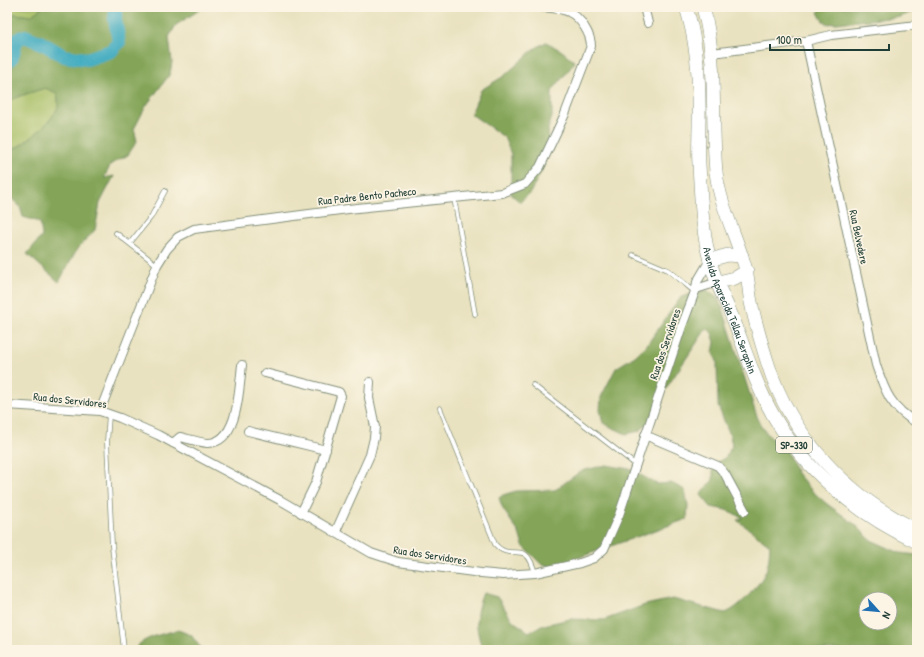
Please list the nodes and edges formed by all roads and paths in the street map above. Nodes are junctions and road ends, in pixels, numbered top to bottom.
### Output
1 (540, 7) edge
2 (644, 7) edge
3 (686, 7) edge
4 (703, 7) edge
5 (648, 23) dead end
6 (917, 26) edge
7 (806, 41) junction
8 (712, 53) junction
9 (165, 191) dead end
10 (7, 197) edge
11 (454, 198) junction
12 (7, 201) edge
13 (116, 233) dead end
14 (130, 243) junction
15 (633, 255) dead end
16 (742, 256) junction
17 (710, 260) junction
18 (157, 265) junction
19 (746, 271) junction
20 (718, 282) junction
21 (696, 290) junction
22 (475, 314) dead end
23 (242, 366) dead end
24 (265, 373) dead end
25 (370, 382) dead end
26 (533, 385) dead end
27 (7, 405) edge
28 (440, 408) dead end
29 (100, 411) junction
30 (109, 414) junction
31 (917, 423) edge
32 (248, 431) dead end
33 (645, 436) junction
34 (173, 443) junction
35 (326, 450) junction
36 (636, 465) junction
37 (744, 511) dead end
38 (301, 513) junction
39 (917, 530) edge
40 (335, 534) junction
41 (917, 542) edge
42 (535, 573) junction
43 (124, 650) edge

1 - 11 street, Rua Padre Bento Pacheco
2 - 5 street
3 - 17 main road, Avenida Aparecida Tellau Seraphin / SP-330
4 - 8 main road, Avenida Aparecida Tellau Seraphin / SP-330
6 - 7 street
7 - 8 street
7 - 31 street, Rua Belvedere
8 - 16 main road, Avenida Aparecida Tellau Seraphin / SP-330
9 - 14 lane
10 - 12 street
11 - 18 street, Rua Padre Bento Pacheco
11 - 22 lane
13 - 14 lane
14 - 18 lane
15 - 21 lane
16 - 17 main road
16 - 19 main road, Avenida Aparecida Tellau Seraphin / SP-330
17 - 20 main road, Avenida Aparecida Tellau Seraphin / SP-330
17 - 21 street, Rua dos Servidores
18 - 29 street, Rua Padre Bento Pacheco
19 - 20 main road
19 - 39 main road, Avenida Aparecida Tellau Seraphin / SP-330
20 - 21 street
20 - 41 main road, Avenida Aparecida Tellau Seraphin / SP-330
21 - 33 street, Rua dos Servidores
23 - 34 street
24 - 35 street
25 - 40 street
26 - 36 lane
27 - 29 street, Rua dos Servidores
28 - 42 lane
29 - 30 street, Rua dos Servidores
30 - 34 street, Rua dos Servidores
30 - 43 lane
32 - 35 street
33 - 36 street, Rua dos Servidores
33 - 37 street
34 - 38 street, Rua dos Servidores
35 - 38 street
36 - 42 street, Rua dos Servidores
38 - 40 street, Rua dos Servidores
40 - 42 street, Rua dos Servidores

